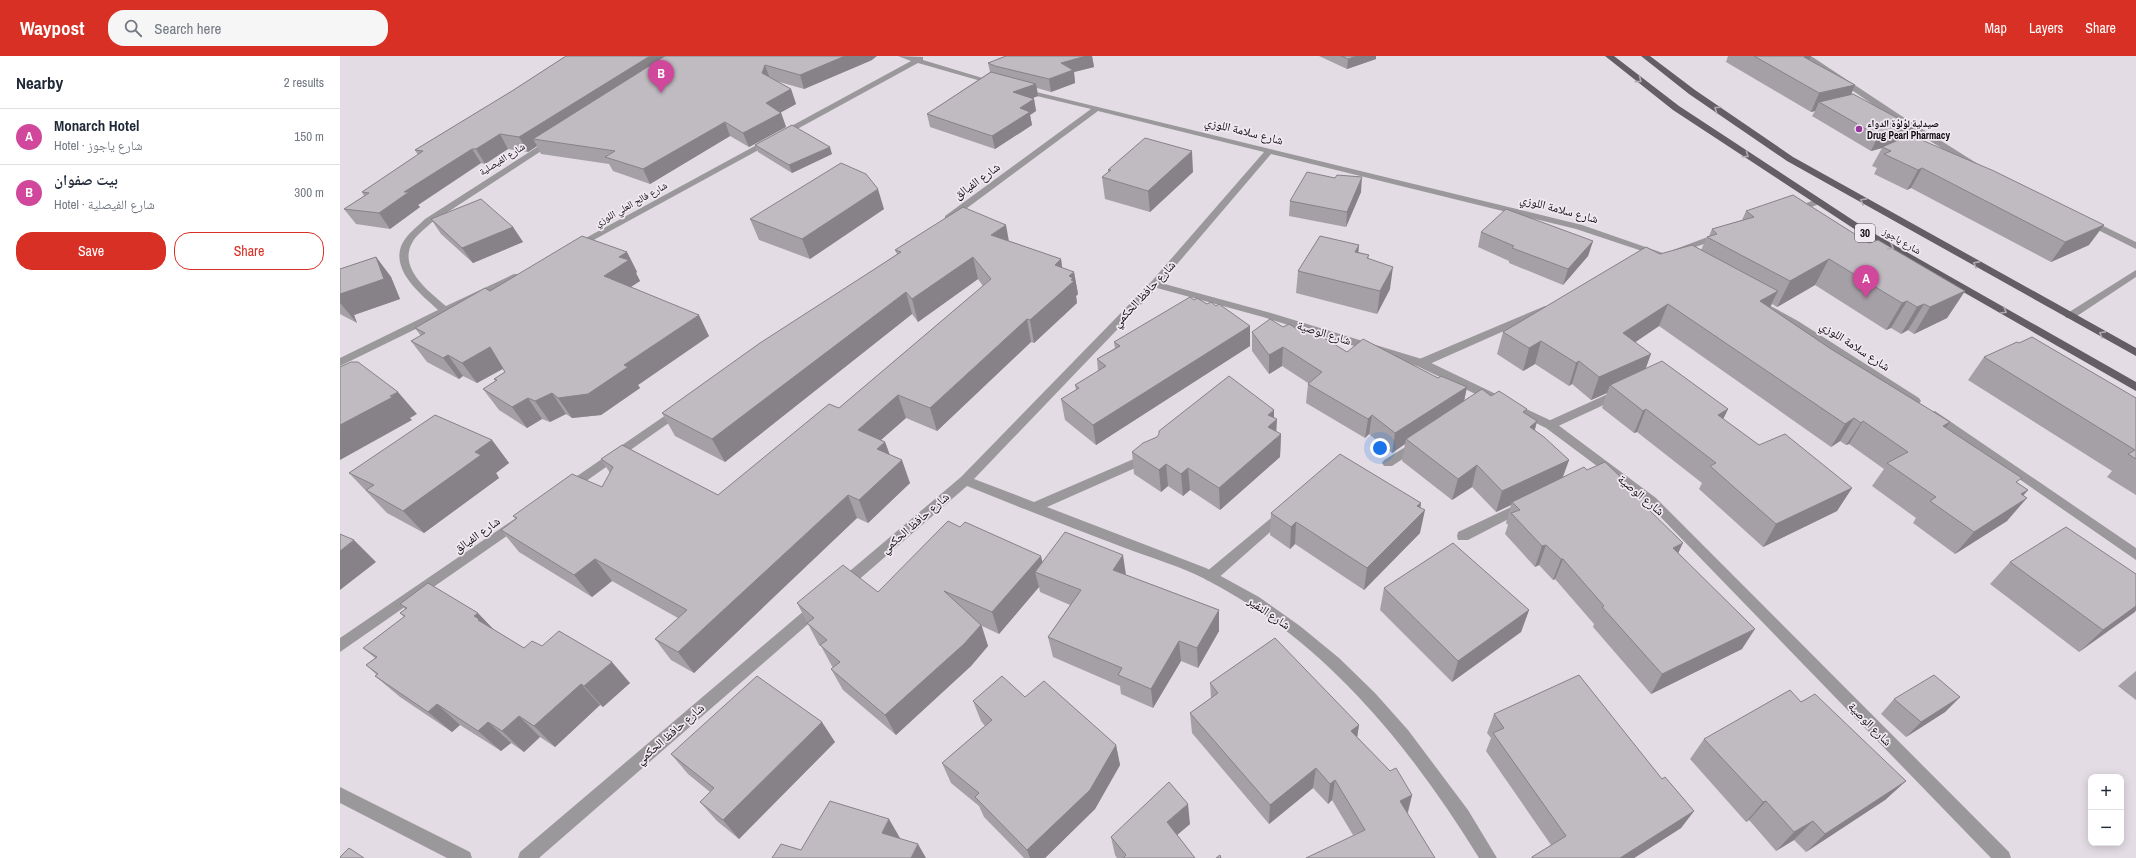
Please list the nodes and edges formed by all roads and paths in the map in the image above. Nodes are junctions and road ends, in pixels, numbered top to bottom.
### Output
1 (902, 56) edge
2 (927, 56) edge
3 (1609, 56) edge
4 (1645, 56) edge
5 (1806, 56) edge
6 (916, 61) junction
7 (1097, 108) junction
8 (558, 137) edge
9 (1269, 151) junction
10 (1984, 170) edge
11 (1816, 202) junction
12 (1786, 212) edge
13 (2080, 218) edge
14 (939, 224) edge
15 (1734, 231) edge
16 (2136, 246) edge
17 (568, 250) edge
18 (1666, 254) junction
19 (1685, 263) edge
20 (527, 271) edge
21 (2136, 273) edge
22 (1155, 284) junction
23 (1760, 303) edge
24 (1544, 309) edge
25 (445, 311) junction
26 (2070, 316) junction
27 (2136, 353) edge
28 (340, 362) edge
29 (1421, 363) junction
30 (1633, 387) edge
31 (2136, 388) edge
32 (1489, 395) junction
33 (1476, 404) edge
34 (686, 405) edge
35 (1550, 425) junction
36 (1426, 438) edge
37 (1154, 456) edge
38 (1388, 463) dead end
39 (1606, 466) junction
40 (1592, 473) edge
41 (966, 480) junction
42 (556, 496) edge
43 (1537, 499) edge
44 (1293, 506) edge
45 (1035, 507) junction
46 (523, 519) edge
47 (1462, 536) dead end
48 (2136, 555) edge
49 (1210, 576) junction
50 (340, 646) edge
51 (340, 795) edge
52 (464, 858) edge
53 (526, 858) edge
54 (1489, 858) edge
55 (2003, 858) edge

1 - 6 street, شارع سلامة اللوزي
2 - 6 street, شارع فالح العلي اللوزي
3 -> 11 main road, شارع ياجوز / 30
26 -> 4 main road, شارع ياجوز / 30
5 - 10 street
6 - 7 street, شارع سلامة اللوزي
6 - 17 street, شارع فالح العلي اللوزي
7 - 9 street, شارع سلامة اللوزي
7 - 14 street, شارع الفيالق
8 - 25 street, شارع الفيصلية
9 - 18 street, شارع سلامة اللوزي
9 - 22 street, شارع حافظ الحكمي
11 - 12 street
11 -> 31 main road, شارع ياجوز / 30
13 - 16 street
15 - 18 street
18 - 19 street, شارع سلامة اللوزي
20 - 25 street
21 - 26 street
22 - 29 street, شارع الوصية
22 - 41 street, شارع حافظ الحكمي
23 - 48 street, شارع سلامة اللوزي
24 - 29 street
25 - 28 street
27 -> 26 main road, شارع ياجوز / 30
29 - 32 street, شارع الوصية
30 - 35 street
32 - 33 street
32 - 35 street, شارع الوصية
34 - 42 street
35 - 39 street, شارع الوصية
36 - 38 street
37 - 45 street
39 - 40 street
39 - 55 street, شارع الوصية
41 - 45 street, شارع النفير
41 - 53 street, شارع حافظ الحكمي
43 - 47 street
44 - 49 street
45 - 49 street, شارع النفير
46 - 50 street, شارع الفيالق
49 - 54 street, شارع النفير
51 - 52 street

